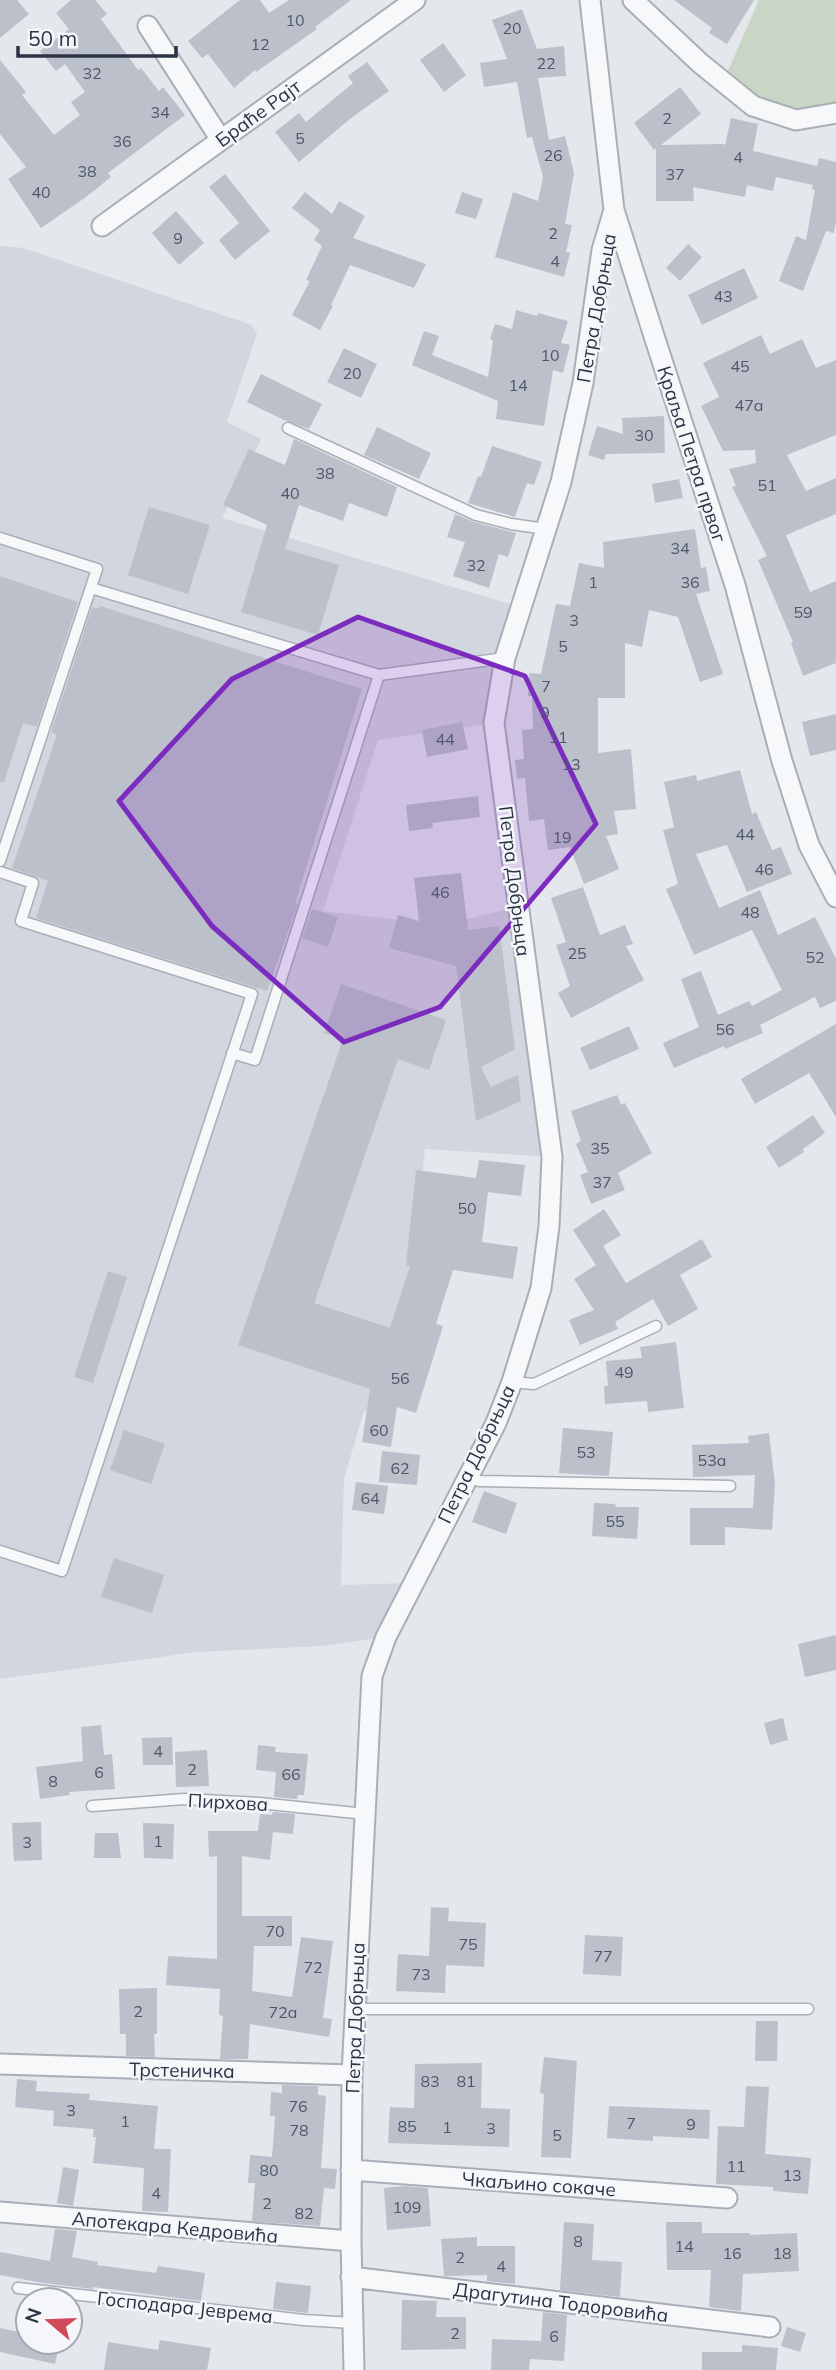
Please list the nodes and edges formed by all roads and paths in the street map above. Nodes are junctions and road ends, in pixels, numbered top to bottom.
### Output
1 (415, 0) edge
2 (590, 0) edge
3 (633, 0) edge
4 (148, 26) dead end
5 (836, 113) edge
6 (221, 139) junction
7 (614, 209) junction
8 (102, 226) dead end
9 (288, 428) dead end
10 (546, 529) junction
11 (0, 537) edge
12 (91, 588) junction
13 (505, 658) junction
14 (379, 676) junction
15 (0, 861) edge
16 (0, 872) edge
17 (836, 897) edge
18 (232, 1053) junction
19 (656, 1326) dead end
20 (512, 1381) junction
21 (467, 1477) junction
22 (730, 1486) dead end
23 (0, 1551) edge
24 (92, 1806) dead end
25 (365, 1814) junction
26 (355, 2009) junction
27 (808, 2009) dead end
28 (6, 2065) edge
29 (352, 2075) junction
30 (351, 2169) junction
31 (727, 2198) dead end
32 (0, 2212) edge
33 (351, 2241) junction
34 (351, 2277) junction
35 (84, 2295) edge
36 (353, 2323) junction
37 (770, 2327) dead end
38 (354, 2370) edge

1 - 6 street, Браће Рајт
2 - 7 street, Краља Петра првог
3 - 5 street
4 - 6 street
6 - 8 street, Браће Рајт
7 - 10 street, Петра Добрњца
7 - 17 street, Краља Петра првог
9 - 10 lane
10 - 13 street, Петра Добрњца
11 - 12 lane
12 - 14 lane
12 - 15 lane
13 - 14 lane
13 - 20 street, Петра Добрњца
14 - 18 lane
16 - 18 lane
18 - 23 lane
19 - 20 lane
20 - 21 street, Петра Добрњца
21 - 22 lane
21 - 25 street, Петра Добрњца
24 - 25 lane, Пирхова
25 - 26 street, Петра Добрњца
26 - 27 lane
26 - 29 street, Петра Добрњца
28 - 29 street, Трстеничка
29 - 30 street, Петра Добрњца
30 - 31 street, Чкаљино сокаче
30 - 33 street, Петра Добрњца
32 - 33 street, Апотекара Кедровића
33 - 34 street, Петра Добрњца
34 - 36 street, Петра Добрњца
34 - 37 street, Драгутина Тодоровића
35 - 36 lane, Господара Јеврема
36 - 38 street, Петра Добрњца

